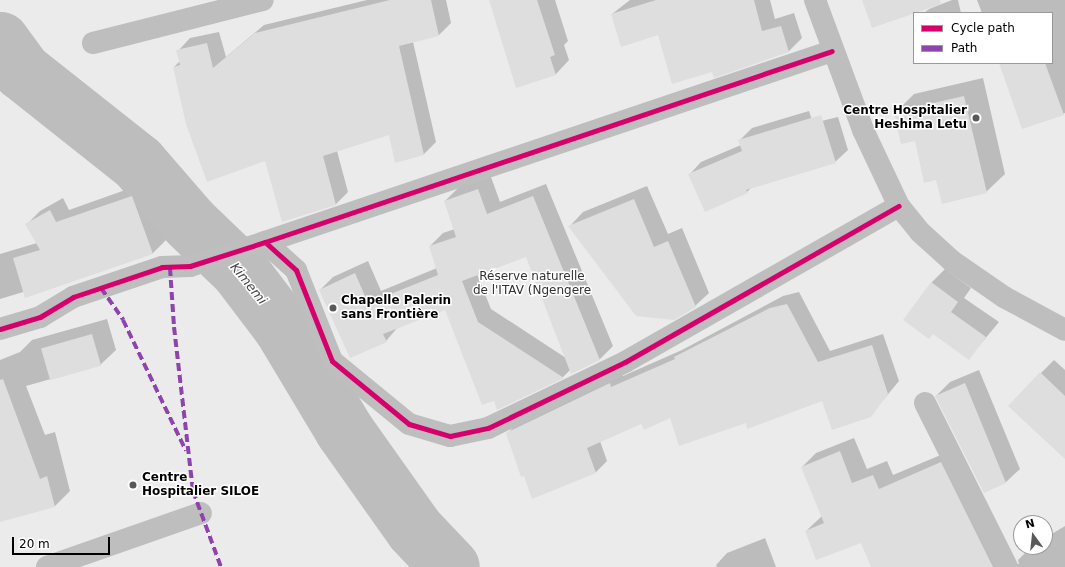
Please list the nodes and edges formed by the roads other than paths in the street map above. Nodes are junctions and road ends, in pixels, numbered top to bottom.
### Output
1 (263, 0) edge
2 (815, 0) edge
3 (93, 43) dead end
4 (832, 51) junction
5 (899, 206) junction
6 (265, 242) junction
7 (1060, 327) edge
8 (0, 329) edge
9 (925, 403) dead end
10 (201, 513) dead end
11 (47, 567) edge
12 (1007, 567) edge

1 - 3 street
2 - 4 street
4 - 5 street
4 - 6 street
5 - 6 street
5 - 7 street
6 - 8 street
9 - 12 street
10 - 11 street

